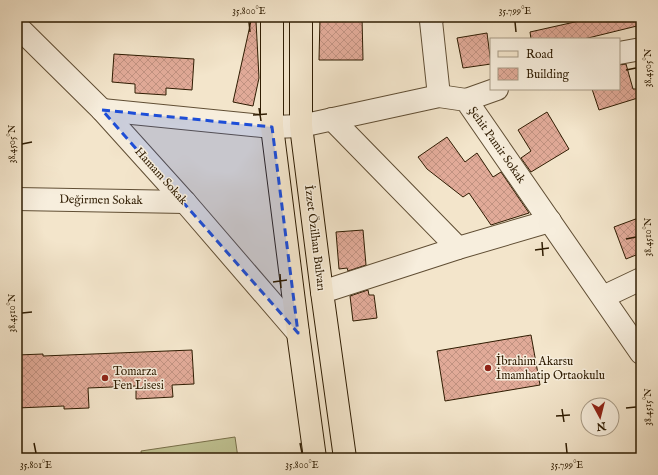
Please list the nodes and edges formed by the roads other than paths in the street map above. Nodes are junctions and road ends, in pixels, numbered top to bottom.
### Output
1 (272, 17) edge
2 (301, 17) edge
3 (433, 17) edge
4 (17, 26) edge
5 (641, 49) edge
6 (620, 53) edge
7 (494, 90) edge
8 (439, 96) junction
9 (466, 100) junction
10 (102, 110) junction
11 (332, 119) junction
12 (301, 126) junction
13 (272, 128) junction
14 (17, 199) edge
15 (185, 202) junction
16 (550, 221) junction
17 (458, 248) junction
18 (641, 280) edge
19 (322, 292) junction
20 (603, 297) junction
21 (298, 333) junction
22 (641, 352) edge
23 (315, 458) edge
24 (345, 458) edge

1 - 13 main road
2 - 12 main road, İzzet Özilhan Bulvarı
3 - 8 street
4 - 10 street, Hamam Sokak
5 - 6 street
7 - 9 street
8 - 9 street, Şehit Pamir Sokak
8 - 11 street, Şehit Pamir Sokak
9 - 16 street, Şehit Pamir Sokak
10 - 13 street, Şehit Pamir Sokak
10 - 15 street, Hamam Sokak
11 - 12 street, Şehit Pamir Sokak
11 - 17 street
12 - 13 street, Şehit Pamir Sokak
12 - 19 main road, İzzet Özilhan Bulvarı
13 - 21 main road
14 - 15 street, Değirmen Sokak
15 - 21 street, Hamam Sokak
16 - 17 street
16 - 20 street, Şehit Pamir Sokak
17 - 19 street
18 - 20 street
19 - 24 main road, İzzet Özilhan Bulvarı
20 - 22 street, Şehit Pamir Sokak
21 - 23 main road

